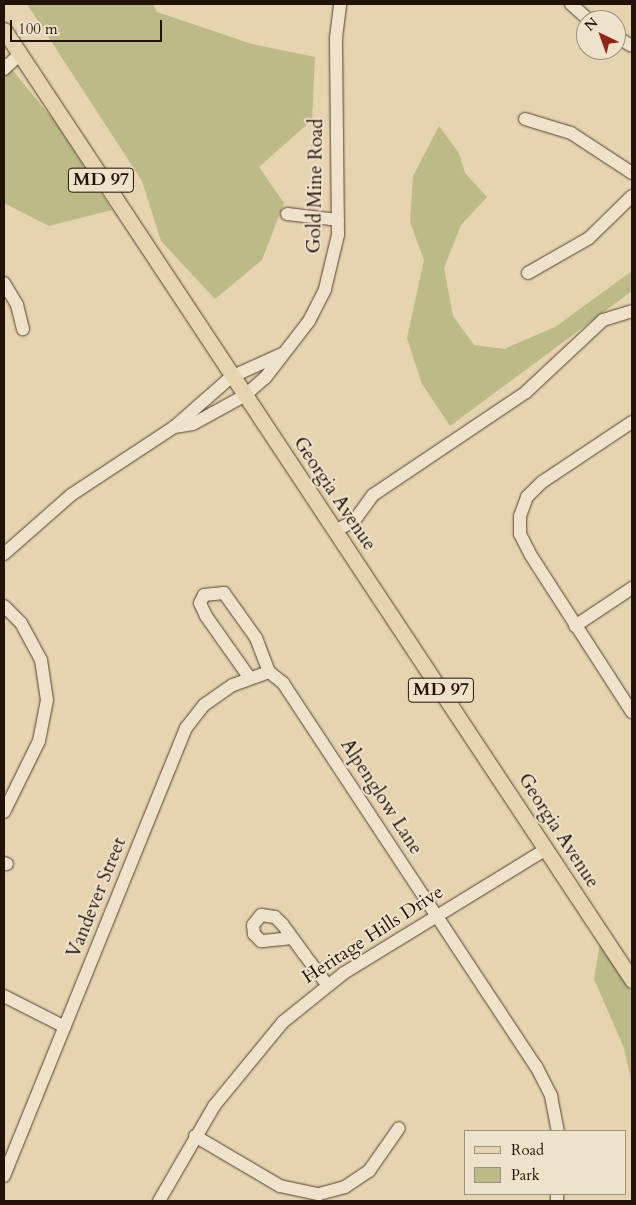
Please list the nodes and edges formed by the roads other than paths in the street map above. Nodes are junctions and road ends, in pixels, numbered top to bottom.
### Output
1 (340, 4) edge
2 (4, 30) edge
3 (20, 54) junction
4 (4, 69) edge
5 (525, 119) dead end
6 (632, 173) edge
7 (632, 196) edge
8 (286, 214) dead end
9 (338, 220) junction
10 (528, 273) dead end
11 (4, 283) edge
12 (632, 311) edge
13 (23, 328) dead end
14 (282, 354) junction
15 (231, 377) junction
16 (244, 396) junction
17 (632, 422) edge
18 (174, 428) junction
19 (335, 531) junction
20 (4, 554) edge
21 (632, 588) edge
22 (4, 606) edge
23 (576, 626) junction
24 (268, 672) junction
25 (249, 677) junction
26 (632, 712) edge
27 (4, 812) edge
28 (546, 849) junction
29 (437, 916) junction
30 (292, 938) dead end
31 (632, 980) edge
32 (327, 985) junction
33 (4, 996) edge
34 (65, 1027) junction
35 (399, 1128) dead end
36 (558, 1130) edge
37 (196, 1136) junction
38 (4, 1176) edge
39 (159, 1201) edge

1 - 9 street, Gold Mine Road
2 - 3 main road, Georgia Avenue / MD 97
3 - 4 street
3 - 15 main road, Georgia Avenue / MD 97
5 - 6 street
7 - 10 street
8 - 9 street
9 - 14 street, Gold Mine Road
11 - 13 street
12 - 19 street
14 - 15 street, Gold Mine Road
14 - 16 street, Gold Mine Road
15 - 16 main road, Georgia Avenue / MD 97
15 - 18 street, Gold Mine Road
16 - 18 street, Gold Mine Road
16 - 19 main road, Georgia Avenue / MD 97
17 - 23 street
18 - 20 street, Gold Mine Road
19 - 28 main road, Georgia Avenue / MD 97
21 - 23 street
22 - 27 street
23 - 26 street
24 - 25 street, Vandever Street
24 - 25 street, Alpenglow Lane
24 - 29 street, Alpenglow Lane
25 - 34 street, Vandever Street
28 - 29 street, Heritage Hills Drive
28 - 31 main road, Georgia Avenue / MD 97
29 - 32 street, Heritage Hills Drive
29 - 36 street, Alpenglow Lane
30 - 32 street
32 - 37 street, Heritage Hills Drive
33 - 34 street
34 - 38 street, Vandever Street
35 - 37 street
37 - 39 street, Heritage Hills Drive

